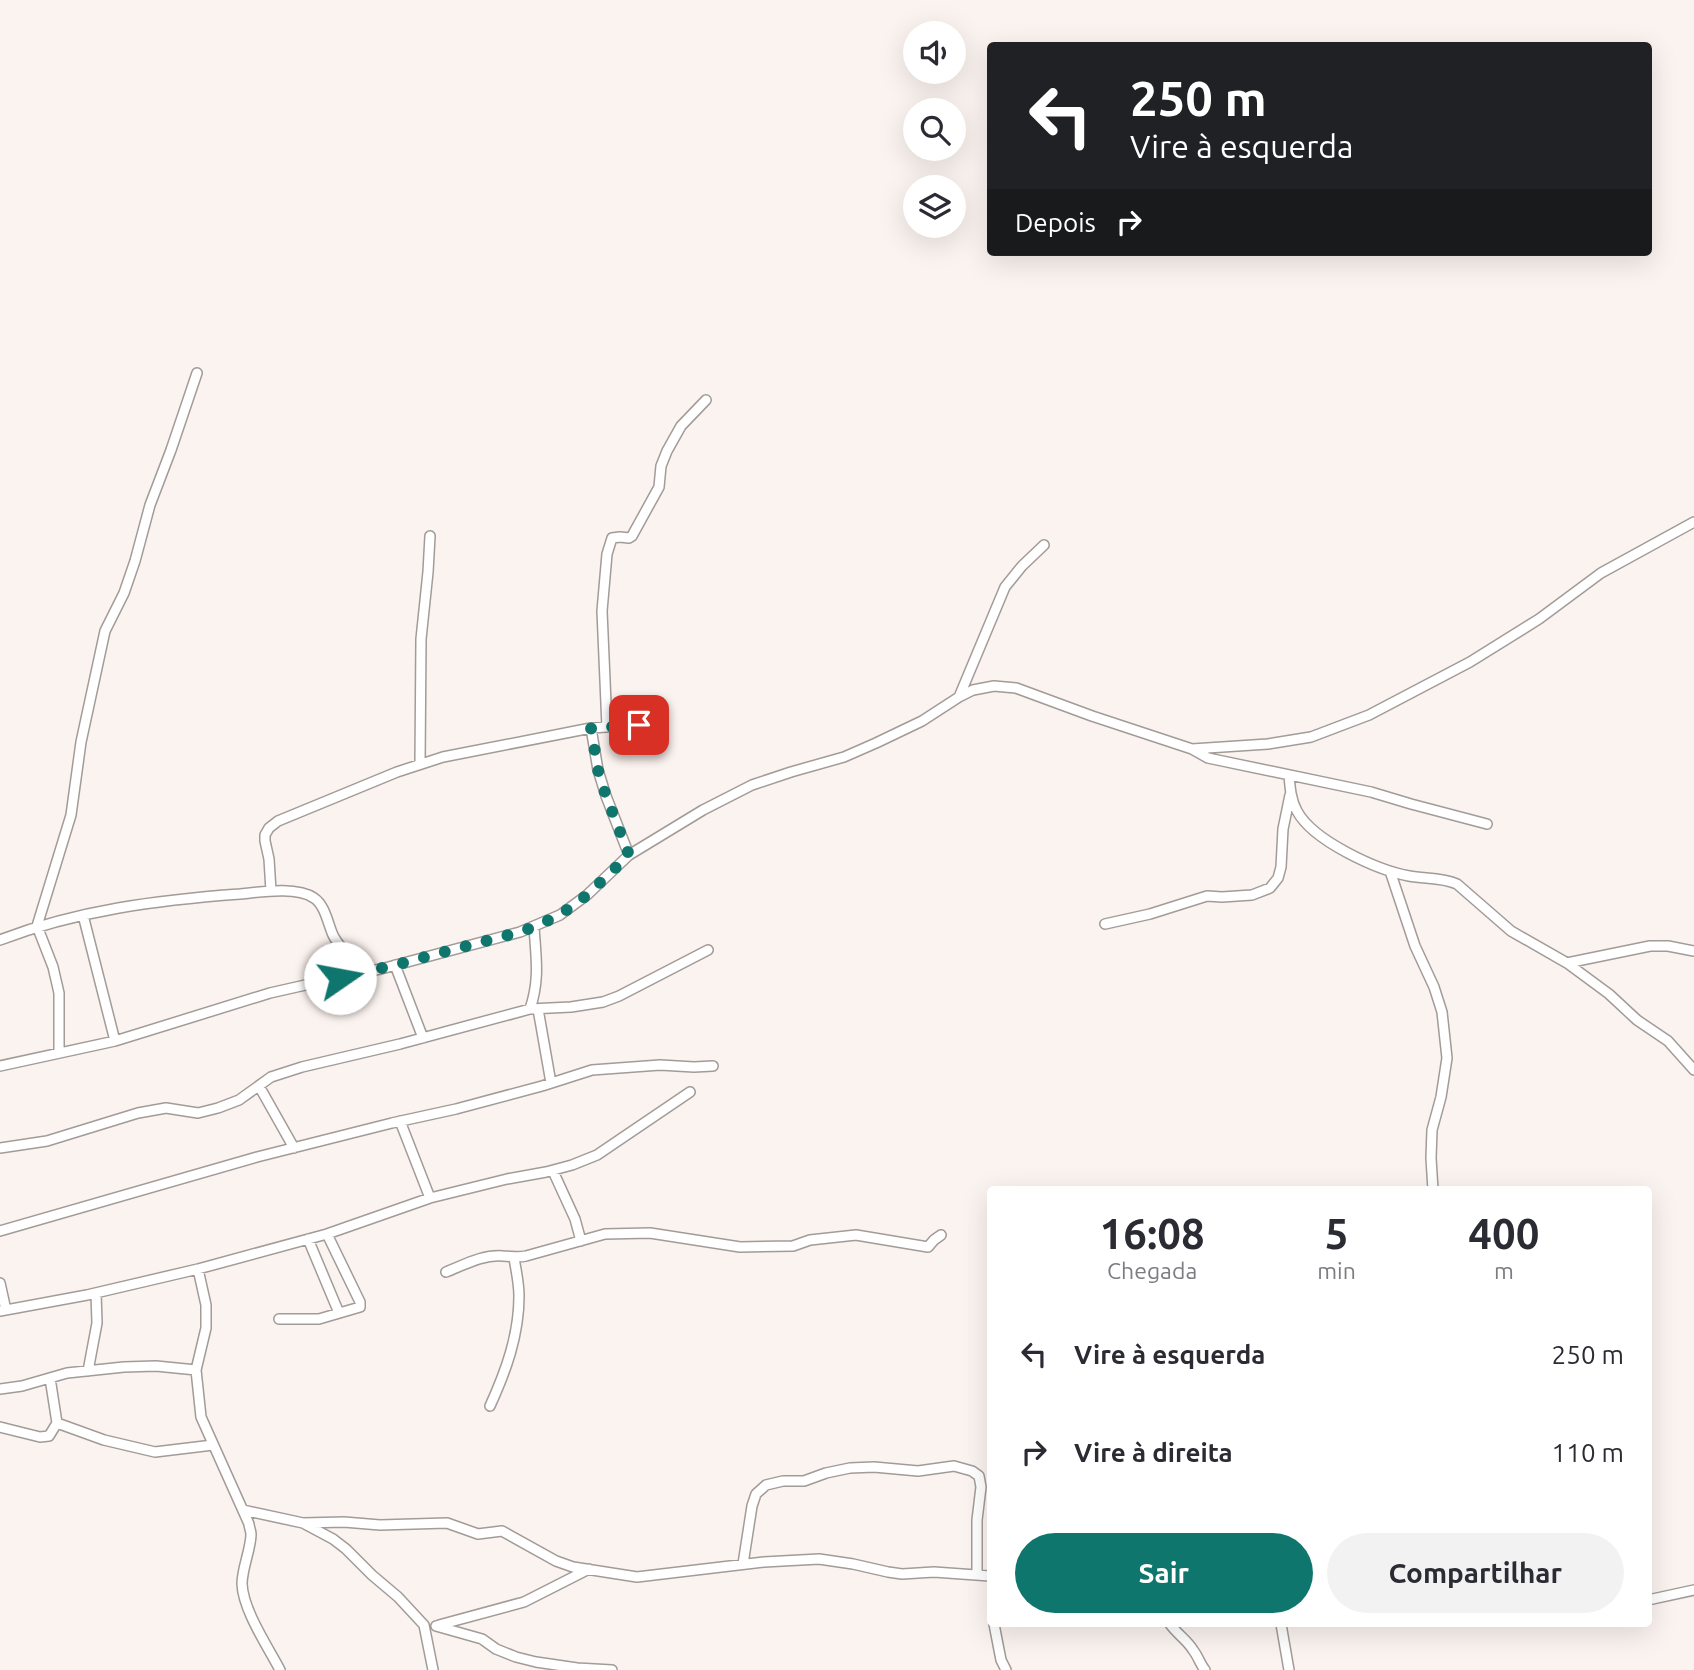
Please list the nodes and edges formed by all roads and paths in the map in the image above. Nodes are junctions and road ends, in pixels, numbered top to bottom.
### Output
1 (197, 373) dead end
2 (706, 400) dead end
3 (1694, 522) edge
4 (430, 536) dead end
5 (1044, 545) dead end
6 (959, 697) junction
7 (639, 725) dead end
8 (607, 727) junction
9 (591, 728) junction
10 (1192, 749) junction
11 (420, 764) junction
12 (1289, 775) junction
13 (1290, 793) junction
14 (1487, 824) dead end
15 (629, 855) junction
16 (1390, 871) junction
17 (271, 891) junction
18 (83, 915) junction
19 (1105, 924) dead end
20 (37, 926) junction
21 (534, 927) junction
22 (0, 940) edge
23 (708, 950) dead end
24 (1694, 951) edge
25 (1567, 963) junction
26 (395, 965) junction
27 (363, 972) junction
28 (534, 1009) junction
29 (423, 1038) junction
30 (115, 1041) junction
31 (59, 1053) junction
32 (0, 1066) edge
33 (713, 1066) dead end
34 (1694, 1069) edge
35 (551, 1083) junction
36 (259, 1086) junction
37 (690, 1092) dead end
38 (400, 1121) junction
39 (0, 1148) edge
40 (294, 1148) junction
41 (554, 1171) junction
42 (1433, 1186) edge
43 (430, 1198) junction
44 (0, 1231) edge
45 (327, 1234) junction
46 (941, 1235) dead end
47 (308, 1239) junction
48 (581, 1241) junction
49 (514, 1258) junction
50 (198, 1269) junction
51 (446, 1272) dead end
52 (0, 1283) edge
53 (96, 1293) junction
54 (3, 1310) edge
55 (339, 1313) junction
56 (279, 1319) dead end
57 (196, 1370) junction
58 (88, 1371) junction
59 (50, 1378) junction
60 (0, 1389) edge
61 (489, 1406) dead end
62 (57, 1423) junction
63 (0, 1427) edge
64 (213, 1445) junction
65 (243, 1510) junction
66 (303, 1523) junction
67 (743, 1564) junction
68 (590, 1569) junction
69 (977, 1574) junction
70 (987, 1576) edge
71 (1694, 1590) edge
72 (1652, 1599) edge
73 (424, 1625) junction
74 (436, 1626) junction
75 (994, 1627) edge
76 (1172, 1627) edge
77 (1282, 1627) edge
78 (280, 1670) edge
79 (433, 1670) edge
80 (612, 1670) edge
81 (1006, 1670) edge
82 (1205, 1670) edge
83 (1289, 1670) edge

1 - 20 street
2 - 8 street
3 - 10 street
4 - 11 street
5 - 6 street
6 - 10 street
6 - 15 street
7 - 8 street
8 - 9 street
9 - 11 street
9 - 15 street
10 - 12 street
11 - 17 street
12 - 13 street
12 - 14 street
13 - 16 street
13 - 19 street
15 - 21 street
16 - 25 street
16 - 42 street
17 - 18 street
17 - 27 street
18 - 20 street
18 - 30 street
20 - 22 street
20 - 31 street
21 - 26 street
21 - 28 street
23 - 28 street
24 - 25 street
25 - 34 street
26 - 27 street
26 - 29 street
27 - 30 street
28 - 29 street
28 - 35 street
29 - 36 street
30 - 31 street
31 - 32 street
33 - 35 street
35 - 38 street
36 - 39 street
36 - 40 street
37 - 41 street
38 - 40 street
38 - 43 street
40 - 44 street
41 - 43 street
41 - 48 street
43 - 45 street
45 - 47 street
45 - 55 street
46 - 48 street
47 - 50 street
47 - 55 street
48 - 49 street
49 - 51 street
49 - 61 street
50 - 53 street
50 - 57 street
52 - 54 street
53 - 54 street
53 - 58 street
55 - 56 street
57 - 58 street
57 - 64 street
58 - 59 street
59 - 60 street
59 - 62 street
62 - 63 street
62 - 64 street
64 - 65 street
65 - 66 street
65 - 78 street
66 - 68 street
66 - 73 street
67 - 68 street
67 - 69 street
67 - 69 street
68 - 74 street
69 - 70 street
71 - 72 street
73 - 74 street
73 - 79 street
74 - 80 street
75 - 81 street
76 - 82 street
77 - 83 street

